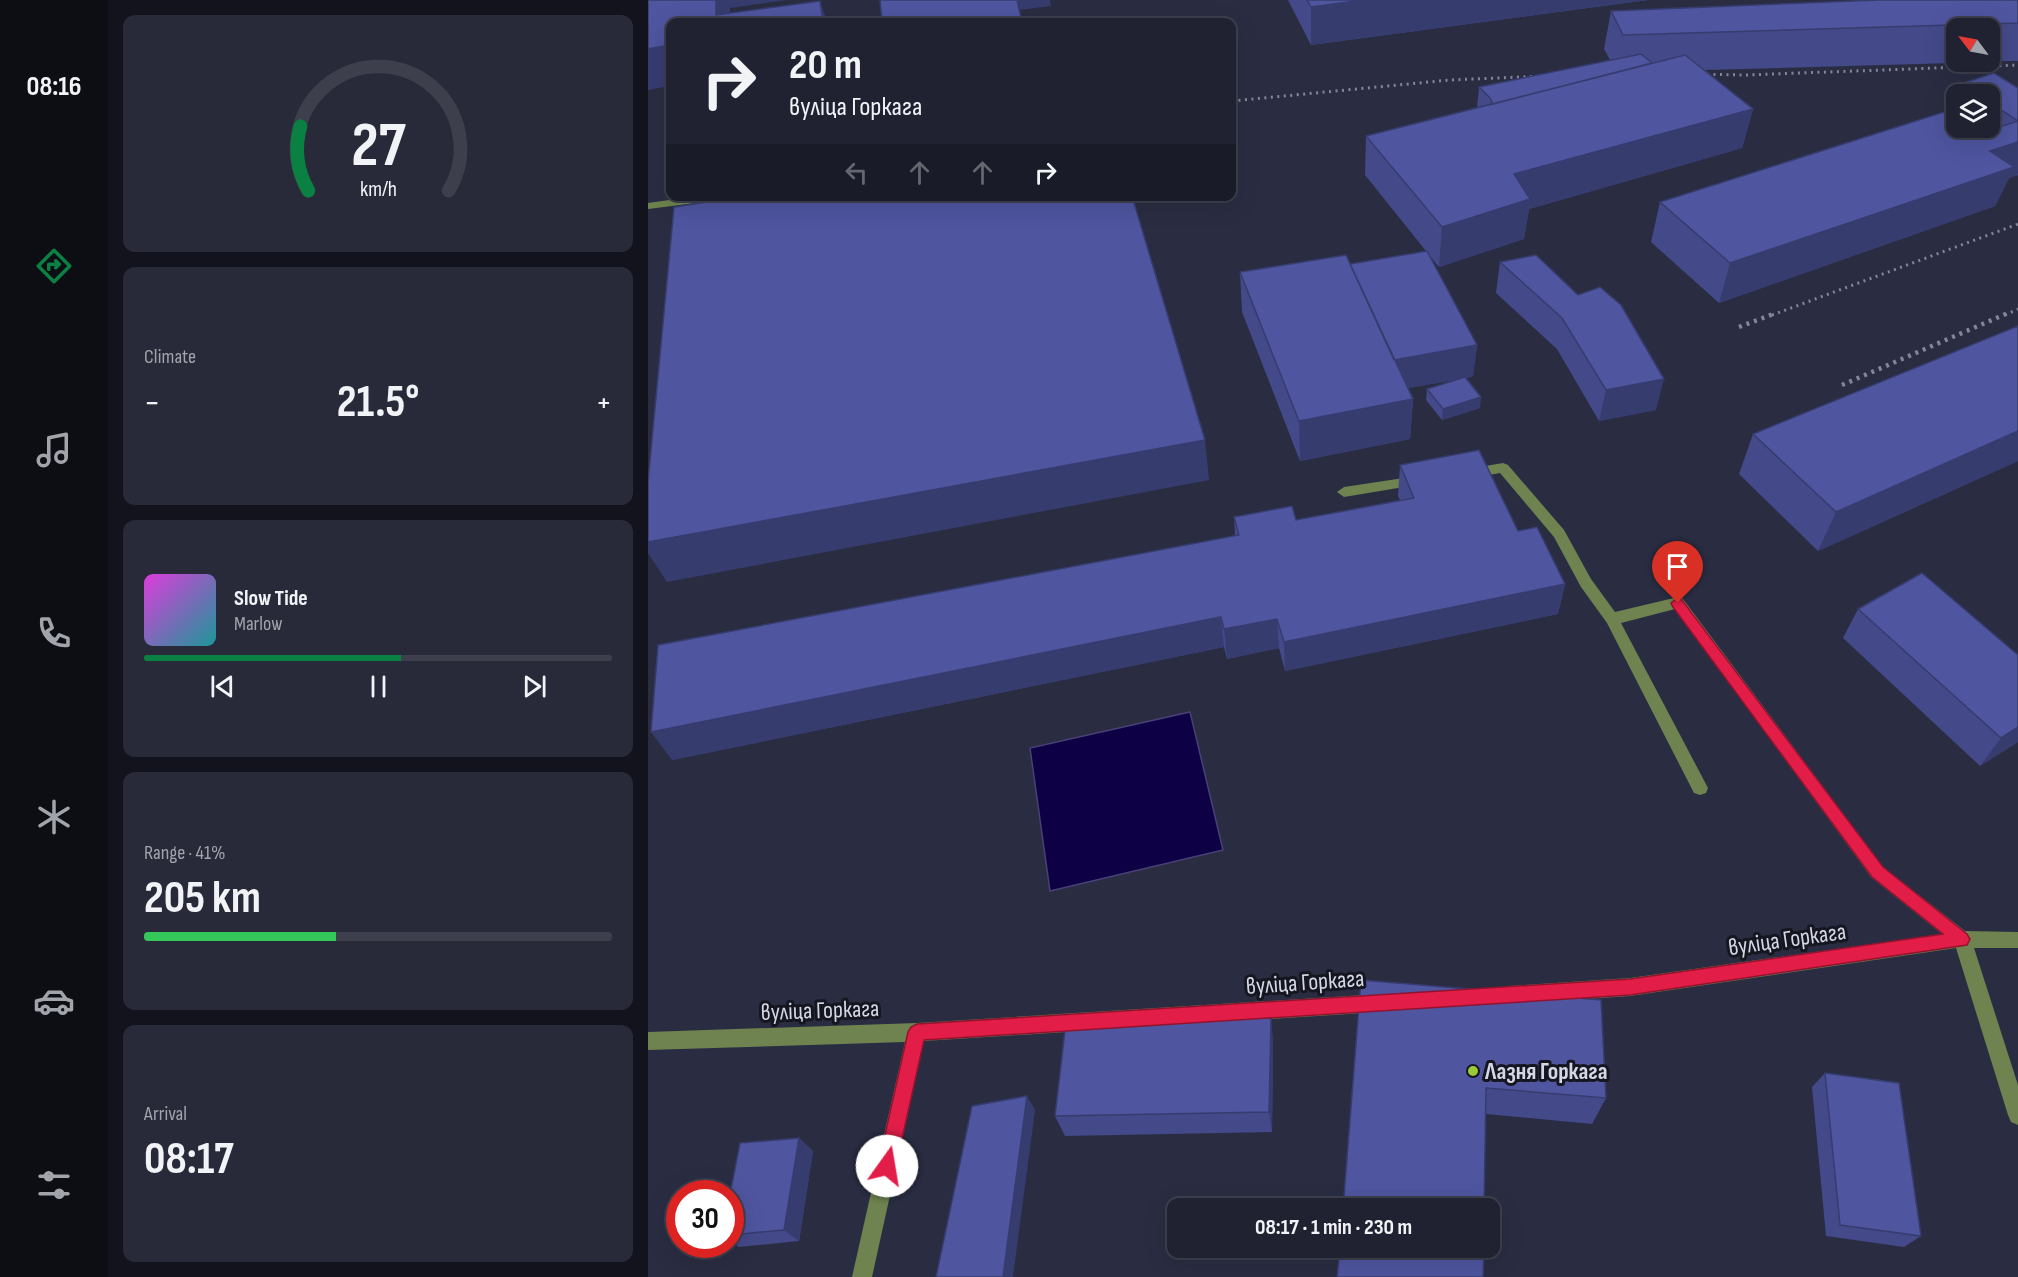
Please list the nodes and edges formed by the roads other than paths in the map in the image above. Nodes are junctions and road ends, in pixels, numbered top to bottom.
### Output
1 (688, 201) edge
2 (648, 206) edge
3 (1457, 475) edge
4 (1435, 479) edge
5 (1344, 492) dead end
6 (1612, 619) junction
7 (1700, 788) dead end
8 (1962, 939) junction
9 (2018, 940) edge
10 (1487, 996) edge
11 (1392, 1002) edge
12 (917, 1032) junction
13 (648, 1041) edge
14 (2018, 1115) edge
15 (862, 1277) edge

1 - 2 street
3 - 6 street
4 - 5 street
6 - 7 street
6 - 8 street
8 - 9 street, вуліца Горкага
8 - 10 street, вуліца Горкага
8 - 14 street
11 - 12 street, вуліца Горкага
12 - 13 street, вуліца Горкага
12 - 15 street

